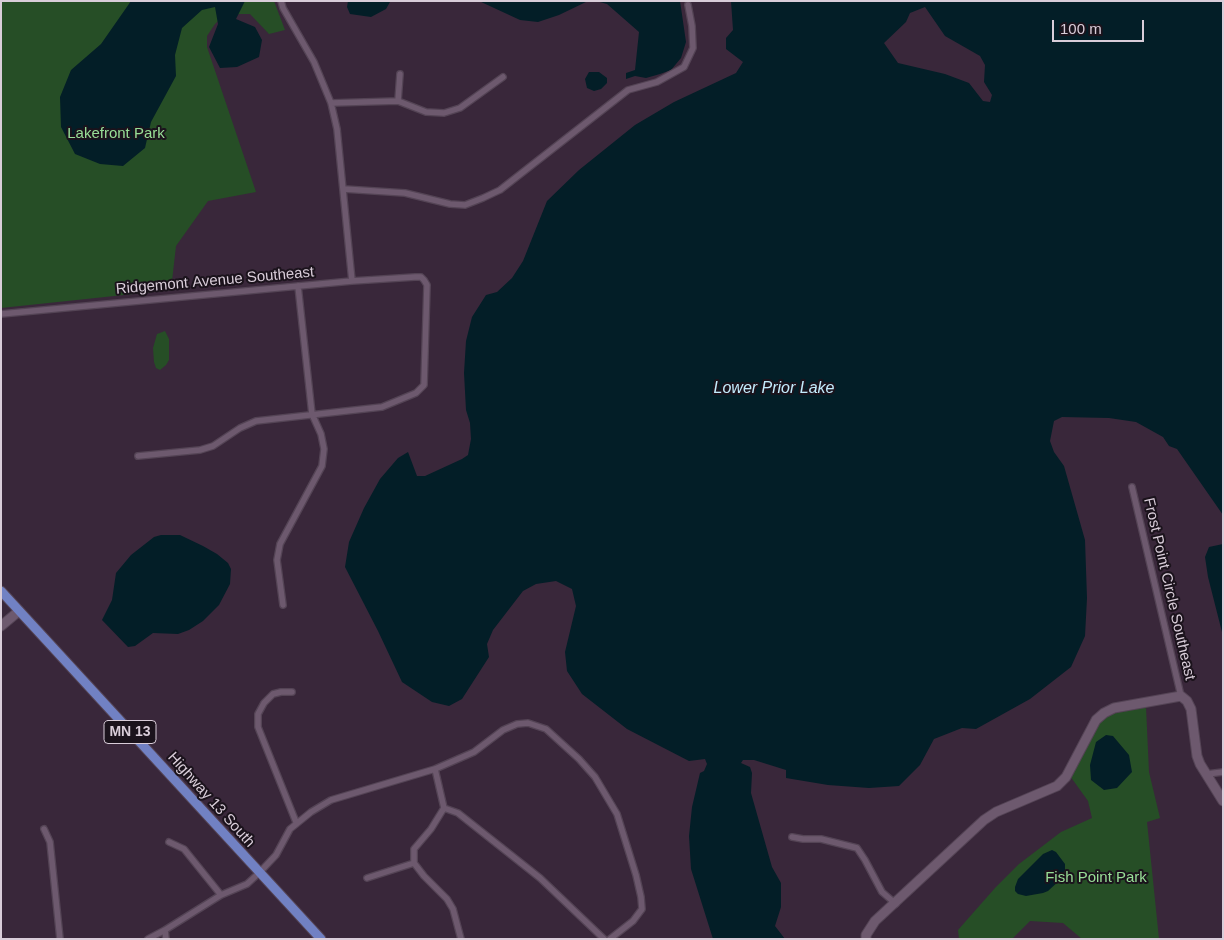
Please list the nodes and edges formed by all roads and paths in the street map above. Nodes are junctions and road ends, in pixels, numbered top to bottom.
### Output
1 (281, 1) edge
2 (688, 5) dead end
3 (400, 74) dead end
4 (503, 77) dead end
5 (398, 101) junction
6 (331, 103) junction
7 (344, 189) junction
8 (352, 281) junction
9 (298, 286) junction
10 (1, 314) edge
11 (312, 414) junction
12 (138, 456) dead end
13 (1132, 487) dead end
14 (1, 591) edge
15 (283, 605) dead end
16 (19, 611) junction
17 (1, 626) edge
18 (292, 692) dead end
19 (1181, 696) junction
20 (435, 769) junction
21 (1223, 772) edge
22 (1207, 774) junction
23 (1223, 801) edge
24 (444, 808) junction
25 (296, 822) junction
26 (44, 829) dead end
27 (792, 837) dead end
28 (169, 842) dead end
29 (414, 863) junction
30 (260, 873) junction
31 (367, 878) dead end
32 (221, 895) junction
33 (896, 904) junction
34 (165, 930) junction
35 (60, 939) edge
36 (148, 939) edge
37 (166, 939) edge
38 (321, 939) edge
39 (461, 939) edge
40 (604, 939) edge
41 (610, 939) edge
42 (866, 939) edge

1 - 6 street
2 - 7 street
3 - 5 street
4 - 5 street
5 - 6 street
6 - 7 street
7 - 8 street
8 - 9 street, Ridgemont Avenue Southeast
8 - 11 street, Ridgemont Avenue Southeast
9 - 10 street, Ridgemont Avenue Southeast
9 - 11 street
11 - 12 street
11 - 15 street
13 - 19 street, Frost Point Circle Southeast
14 - 16 main road, Highway 13 South / MN 13
16 - 17 street
16 - 30 main road, Highway 13 South / MN 13
18 - 25 street
19 - 22 street
19 - 33 street
20 - 24 street
20 - 25 street
20 - 41 street
21 - 22 street
22 - 23 street
24 - 29 street
24 - 40 street
25 - 30 street
26 - 35 street
27 - 33 street
28 - 32 street
29 - 31 street
29 - 39 street
30 - 32 street
30 - 38 main road, Highway 13 South / MN 13
32 - 34 street
33 - 42 street
34 - 36 street
34 - 37 street

